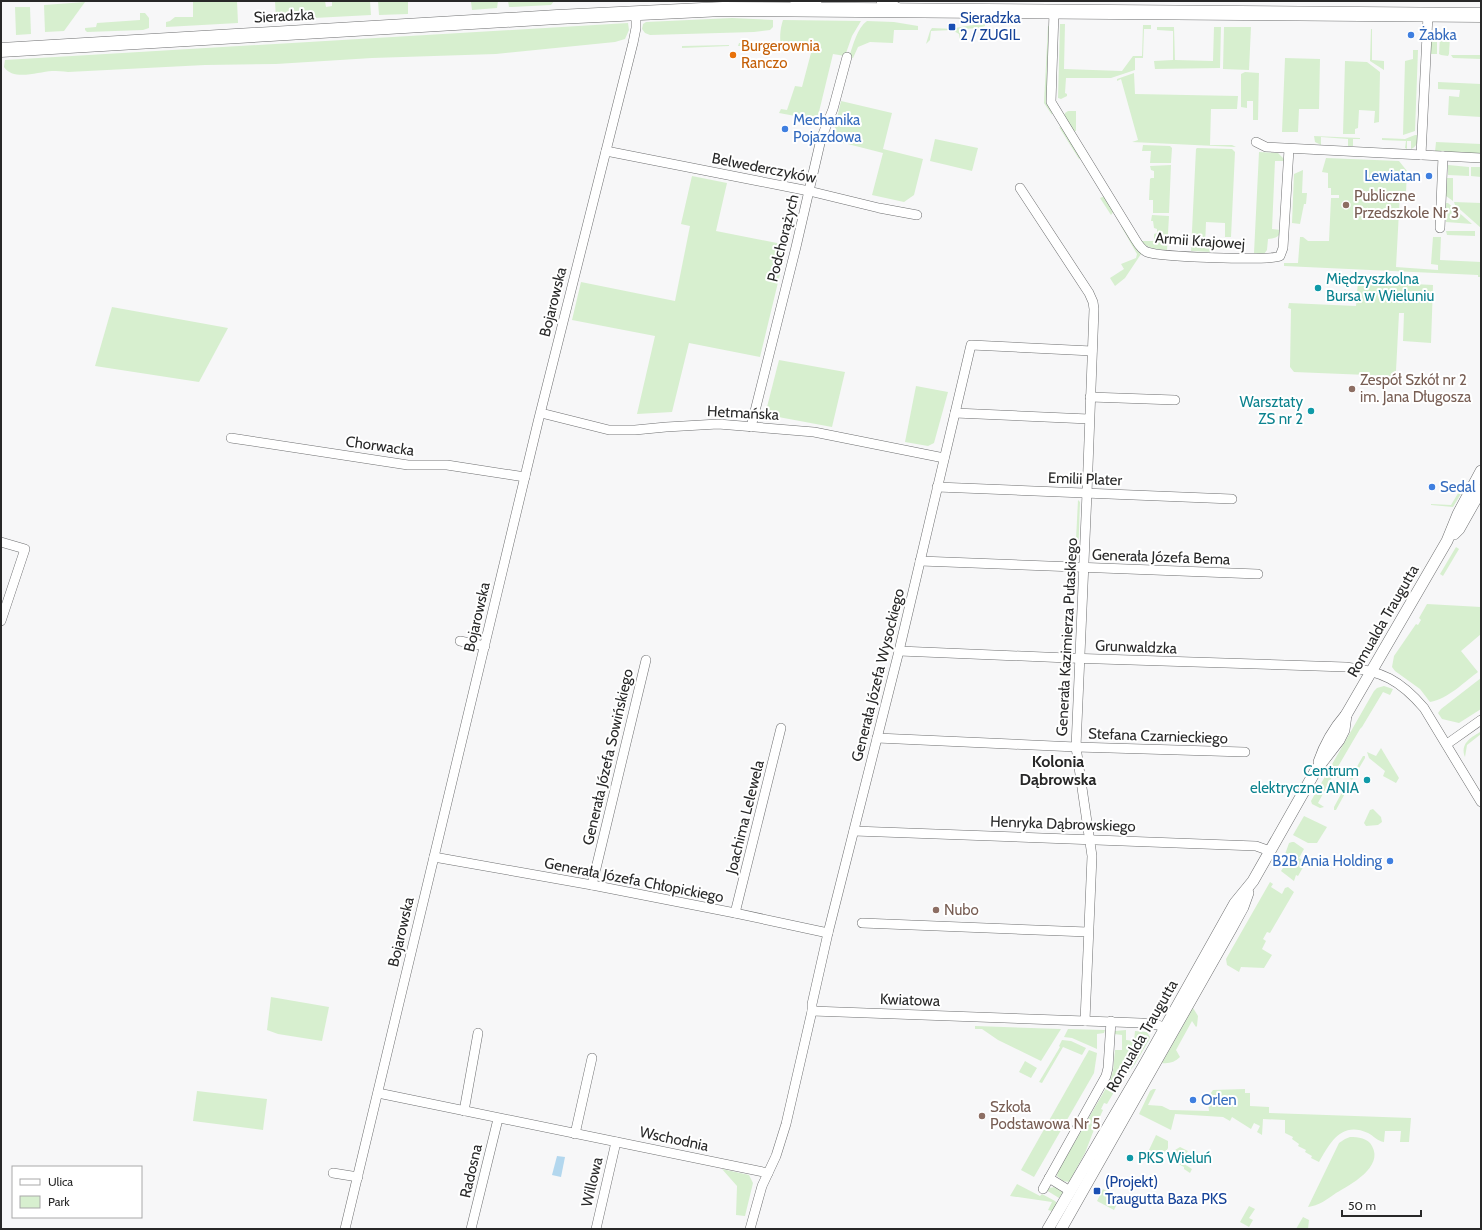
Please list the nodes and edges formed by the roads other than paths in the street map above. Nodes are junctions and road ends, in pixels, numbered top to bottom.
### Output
1 (815, 1) edge
2 (883, 1) edge
3 (857, 4) edge
4 (791, 9) junction
5 (898, 10) junction
6 (1054, 12) junction
7 (636, 13) junction
8 (1428, 15) junction
9 (1481, 15) edge
10 (1, 50) edge
11 (848, 57) dead end
12 (1256, 142) dead end
13 (1290, 149) junction
14 (606, 151) junction
15 (1421, 155) junction
16 (1443, 156) junction
17 (1481, 158) edge
18 (1020, 188) dead end
19 (809, 191) junction
20 (917, 215) dead end
21 (1440, 228) dead end
22 (1092, 351) junction
23 (1090, 397) junction
24 (1176, 400) dead end
25 (541, 413) junction
26 (955, 413) junction
27 (1089, 419) junction
28 (751, 427) junction
29 (230, 438) dead end
30 (944, 458) junction
31 (1481, 471) edge
32 (525, 477) junction
33 (937, 487) junction
34 (1481, 490) edge
35 (1087, 493) junction
36 (1232, 499) dead end
37 (1447, 541) junction
38 (1, 542) edge
39 (920, 561) junction
40 (1084, 568) junction
41 (1258, 574) dead end
42 (1, 621) edge
43 (460, 641) dead end
44 (485, 646) junction
45 (899, 651) junction
46 (1079, 659) junction
47 (646, 660) dead end
48 (1372, 671) junction
49 (1481, 720) edge
50 (781, 728) dead end
51 (878, 738) junction
52 (1446, 744) junction
53 (1076, 747) junction
54 (1245, 752) dead end
55 (1481, 802) edge
56 (854, 831) junction
57 (1089, 839) junction
58 (1270, 851) junction
59 (434, 857) junction
60 (592, 885) junction
61 (736, 913) junction
62 (862, 923) dead end
63 (1088, 932) junction
64 (828, 933) junction
65 (812, 1011) junction
66 (1085, 1021) junction
67 (1111, 1022) junction
68 (1169, 1030) junction
69 (478, 1033) dead end
70 (592, 1058) dead end
71 (378, 1093) junction
72 (464, 1111) junction
73 (498, 1119) junction
74 (575, 1134) junction
75 (616, 1142) junction
76 (333, 1173) dead end
77 (768, 1173) junction
78 (358, 1178) junction
79 (1049, 1178) junction
80 (1043, 1189) dead end
81 (1070, 1191) junction
82 (345, 1229) edge
83 (471, 1229) edge
84 (596, 1229) edge
85 (750, 1229) edge
86 (1048, 1229) edge
87 (1061, 1229) edge

1 - 4 main road
2 - 5 main road
3 - 4 main road, Sieradzka
3 - 5 main road, Sieradzka
4 - 7 main road, Sieradzka
5 - 6 main road, Sieradzka
6 - 8 main road, Sieradzka
6 - 13 street, Armii Krajowej
7 - 10 main road, Sieradzka
7 - 14 street, Bojarowska
8 - 9 main road, Sieradzka
8 - 15 street
11 - 19 street, Podchorążych
12 - 13 street
13 - 15 street
14 - 19 street, Belwederczyków
14 - 25 street, Bojarowska
15 - 16 street
16 - 17 street
16 - 21 street
18 - 22 street, Generała Kazimierza Pułaskiego
19 - 20 street, Belwederczyków
19 - 28 street, Podchorążych
22 - 23 street, Generała Kazimierza Pułaskiego
22 - 26 street, Generała Józefa Wysockiego
23 - 24 street
23 - 27 street, Generała Kazimierza Pułaskiego
25 - 28 street, Hetmańska
25 - 32 street, Bojarowska
26 - 27 street
26 - 30 street, Generała Józefa Wysockiego
27 - 35 street, Generała Kazimierza Pułaskiego
28 - 30 street, Hetmańska
29 - 32 street, Chorwacka
30 - 33 street, Generała Józefa Wysockiego
31 - 37 street, Romualda Traugutta
32 - 44 street, Bojarowska
33 - 35 street, Emilii Plater
33 - 39 street, Generała Józefa Wysockiego
34 - 37 street, Romualda Traugutta
35 - 36 street, Emilii Plater
35 - 40 street, Generała Kazimierza Pułaskiego
37 - 48 street, Romualda Traugutta
38 - 42 street
39 - 40 street, Generała Józefa Bema
39 - 45 street, Generała Józefa Wysockiego
40 - 41 street, Generała Józefa Bema
40 - 46 street, Generała Kazimierza Pułaskiego
43 - 44 street
44 - 59 street, Bojarowska
45 - 46 street, Grunwaldzka
45 - 51 street, Generała Józefa Wysockiego
46 - 48 street, Grunwaldzka
46 - 53 street, Generała Kazimierza Pułaskiego
47 - 60 street, Generała Józefa Sowińskiego
48 - 52 street, Grunwaldzka
48 - 58 street, Romualda Traugutta
49 - 52 street
50 - 61 street, Joachima Lelewela
51 - 53 street, Stefana Czarnieckiego
51 - 56 street, Generała Józefa Wysockiego
52 - 55 street, Grunwaldzka
53 - 54 street, Stefana Czarnieckiego
53 - 57 street, Generała Kazimierza Pułaskiego
56 - 57 street, Henryka Dąbrowskiego
56 - 64 street, Generała Józefa Wysockiego
57 - 58 street, Henryka Dąbrowskiego
57 - 63 street, Generała Kazimierza Pułaskiego
58 - 68 street, Romualda Traugutta
59 - 60 street, Generała Józefa Chłopickiego
59 - 71 street, Bojarowska
60 - 61 street, Generała Józefa Chłopickiego
61 - 64 street, Generała Józefa Chłopickiego
62 - 63 street
63 - 66 street, Generała Kazimierza Pułaskiego
64 - 65 street, Generała Józefa Wysockiego
65 - 66 street, Kwiatowa
65 - 77 street
66 - 67 street, Kwiatowa
67 - 68 street, Kwiatowa
67 - 79 street
68 - 81 street, Romualda Traugutta
68 - 87 street, Romualda Traugutta
69 - 72 street
70 - 74 street
71 - 72 street, Wschodnia
71 - 78 street, Bojarowska
72 - 73 street, Wschodnia
73 - 74 street, Wschodnia
73 - 83 street, Radosna
74 - 75 street, Wschodnia
75 - 77 street, Wschodnia
75 - 84 street, Willowa
76 - 78 street
77 - 85 street
78 - 82 street, Bojarowska
79 - 80 street
79 - 81 street
81 - 86 street, Romualda Traugutta

